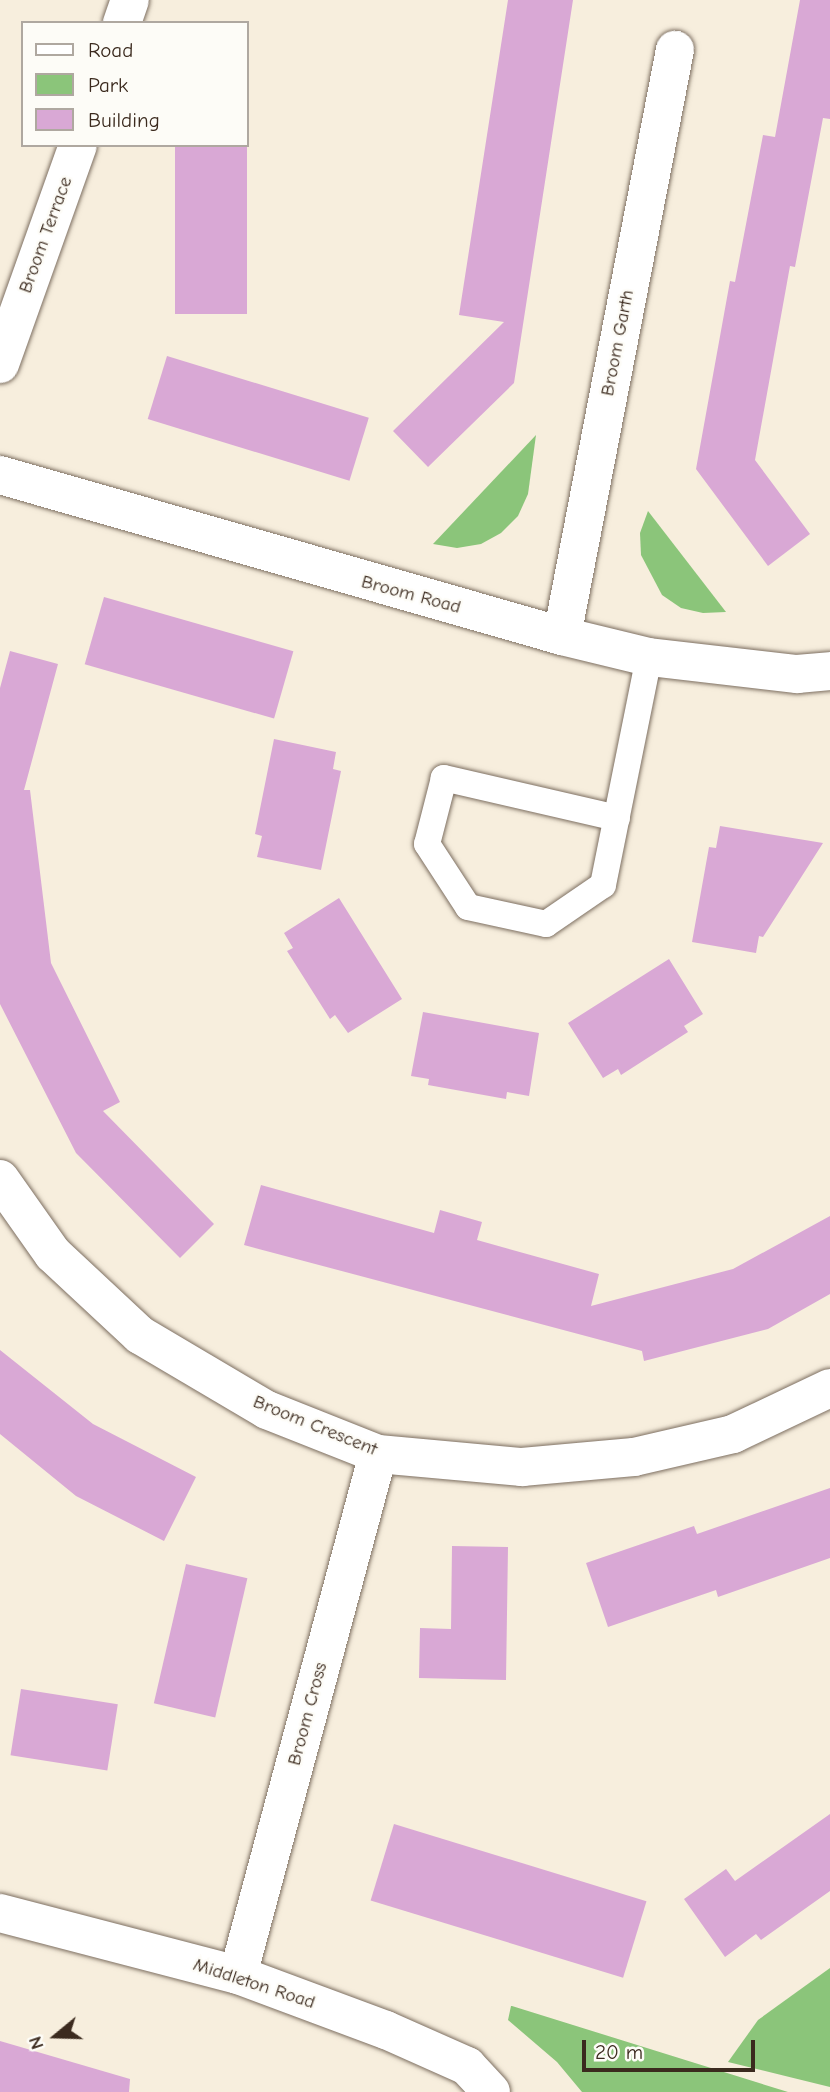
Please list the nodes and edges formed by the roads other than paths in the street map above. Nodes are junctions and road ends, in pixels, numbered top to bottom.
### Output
1 (130, 0) edge
2 (123, 21) edge
3 (675, 50) dead end
4 (77, 147) edge
5 (0, 364) edge
6 (0, 475) edge
7 (562, 636) junction
8 (649, 657) junction
9 (830, 671) edge
10 (617, 818) junction
11 (0, 1179) edge
12 (830, 1388) edge
13 (378, 1454) junction
14 (0, 1913) edge
15 (238, 1975) junction
16 (491, 2092) edge

1 - 2 street
3 - 7 street, Broom Garth
4 - 5 street, Broom Terrace
6 - 7 street, Broom Road
7 - 8 street, Broom Road
8 - 9 street, Broom Road
8 - 10 lane
10 - 10 lane
11 - 13 street, Broom Crescent
12 - 13 street, Broom Crescent
13 - 15 street, Broom Cross
14 - 15 street, Middleton Road
15 - 16 street, Middleton Road

